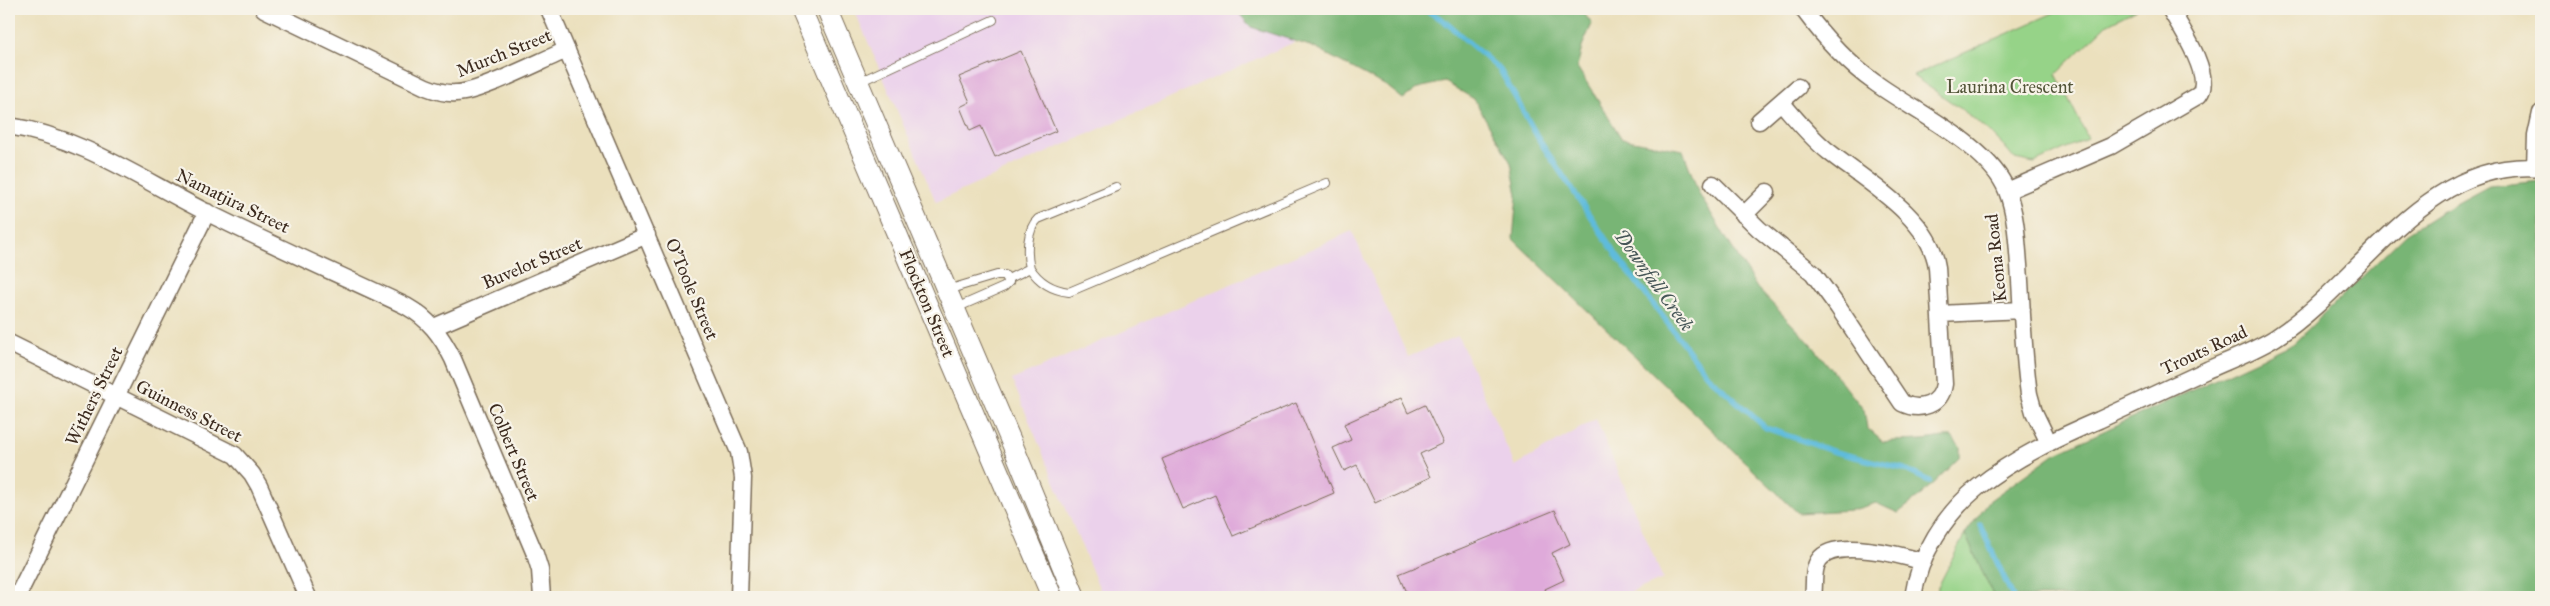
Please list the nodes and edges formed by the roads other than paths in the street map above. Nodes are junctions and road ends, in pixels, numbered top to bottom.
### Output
1 (264, 9) edge
2 (549, 9) edge
3 (801, 9) edge
4 (827, 9) edge
5 (1803, 9) edge
6 (2170, 9) edge
7 (993, 20) dead end
8 (567, 50) junction
9 (859, 82) junction
10 (1798, 87) dead end
11 (1781, 102) junction
12 (2541, 113) edge
13 (1758, 121) dead end
14 (9, 126) edge
15 (2538, 167) edge
16 (1327, 183) dead end
17 (1713, 184) dead end
18 (1116, 187) dead end
19 (2007, 191) junction
20 (1767, 192) dead end
21 (207, 212) junction
22 (1744, 215) junction
23 (647, 235) junction
24 (1030, 268) junction
25 (1008, 279) junction
26 (947, 290) junction
27 (955, 309) junction
28 (2022, 310) junction
29 (1940, 314) junction
30 (434, 327) junction
31 (9, 343) edge
32 (116, 396) junction
33 (2048, 443) junction
34 (1923, 562) junction
35 (18, 597) edge
36 (308, 597) edge
37 (542, 597) edge
38 (739, 597) edge
39 (1052, 597) edge
40 (1075, 597) edge
41 (1813, 597) edge
42 (1913, 597) edge

1 - 8 street, Murch Street
2 - 8 street, O'Toole Street
3 - 39 street, Flockton Street
4 - 9 street, Flockton Street
5 - 19 street, Keona Road
6 - 19 street
7 - 9 lane
8 - 23 street, O'Toole Street
9 - 26 street, Flockton Street
10 - 11 street
11 - 13 street
11 - 29 street
12 - 15 street
14 - 21 street, Namatjira Street
15 - 33 street, Trouts Road
16 - 24 lane
17 - 22 street
18 - 24 lane
19 - 28 street, Keona Road
20 - 22 street
21 - 30 street, Namatjira Street
21 - 32 street, Withers Street
22 - 29 street
23 - 30 street, Buvelot Street
23 - 38 street, O'Toole Street
24 - 25 lane
25 - 26 lane
25 - 27 lane
26 - 27 street, Flockton Street
27 - 40 street, Flockton Street
28 - 29 street
28 - 33 street, Keona Road
30 - 37 street, Colbert Street
31 - 32 street, Guinness Street
32 - 35 street, Withers Street
32 - 36 street, Guinness Street
33 - 34 street, Trouts Road
34 - 41 street
34 - 42 street, Trouts Road

